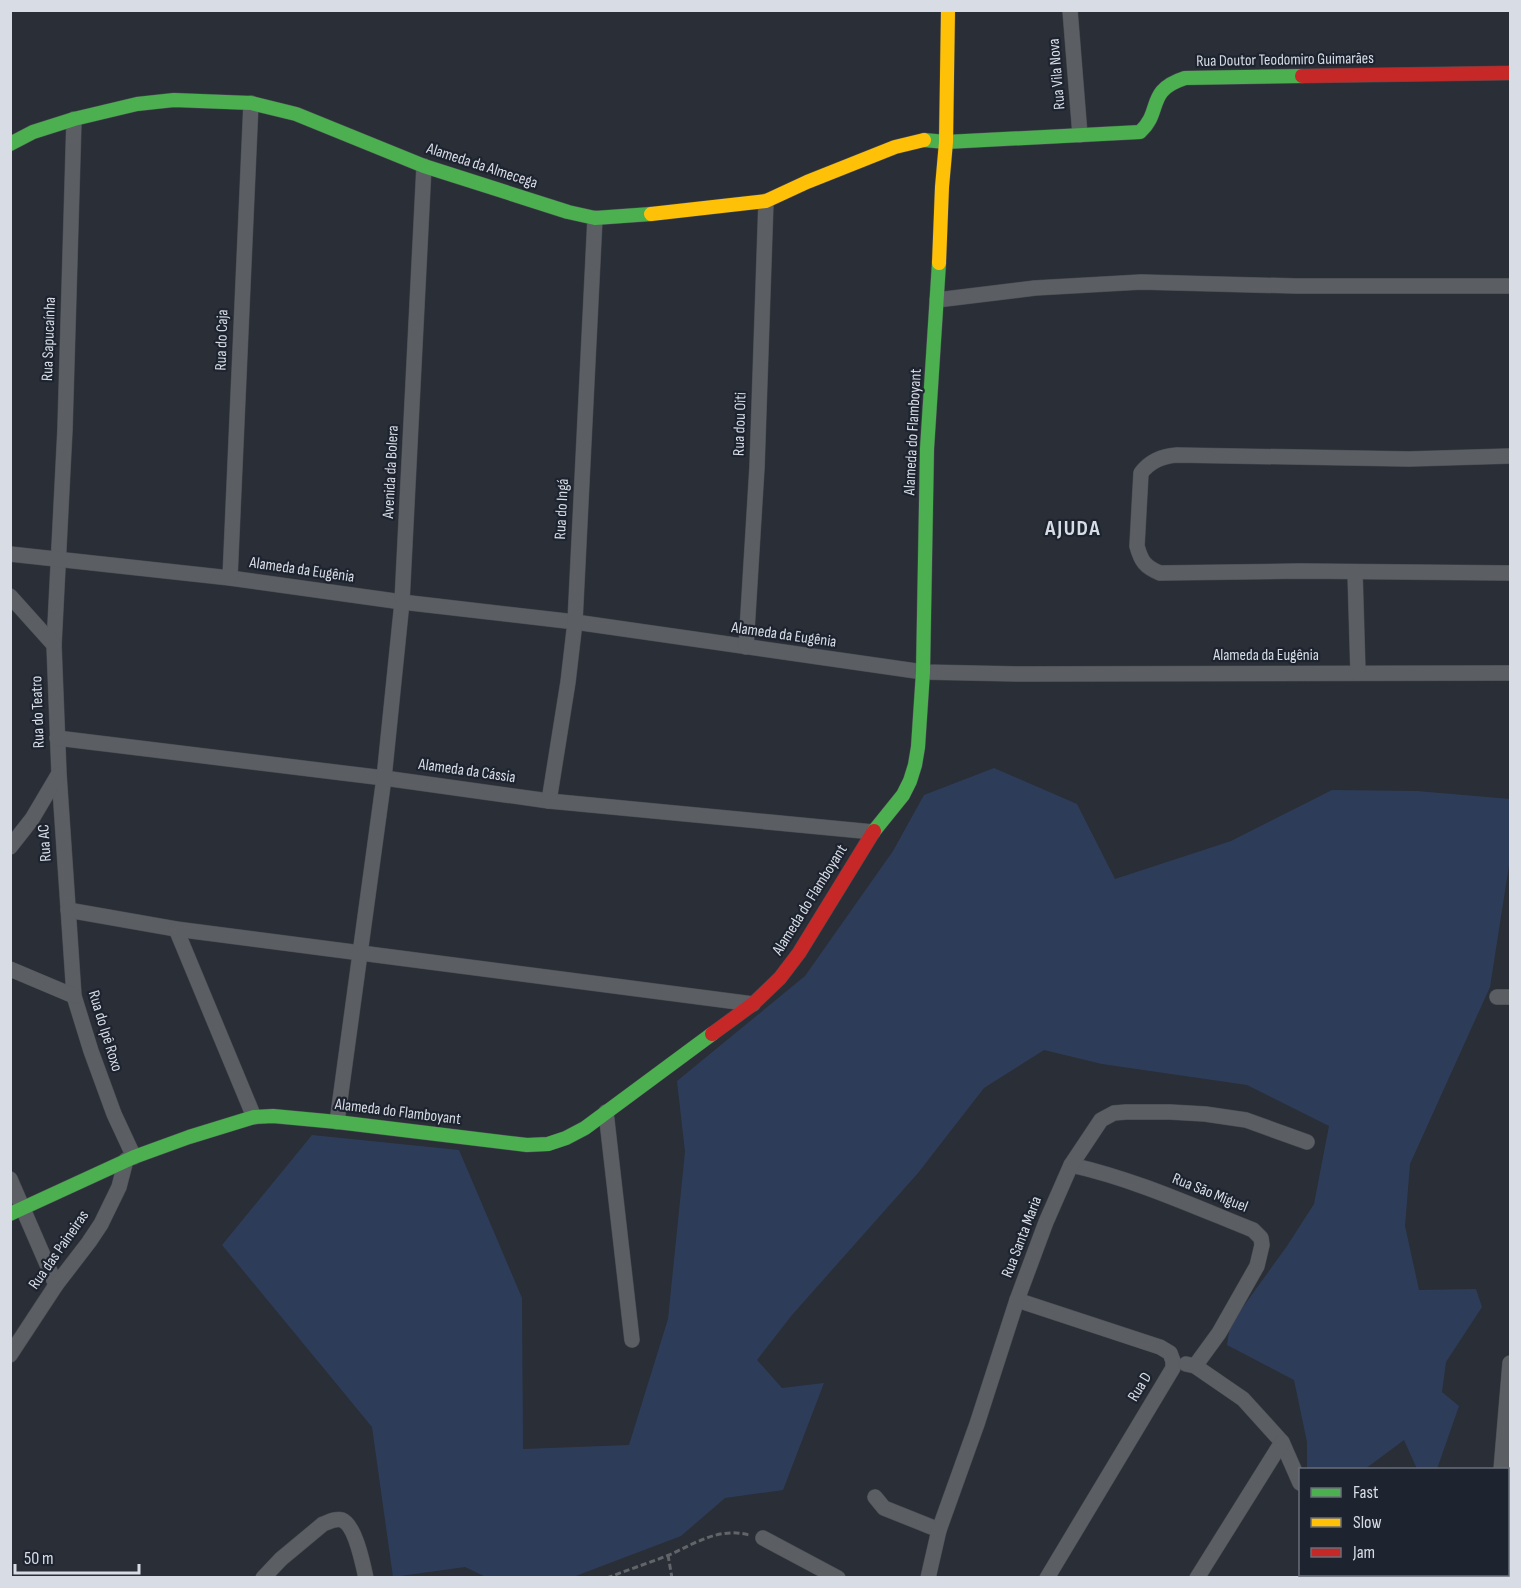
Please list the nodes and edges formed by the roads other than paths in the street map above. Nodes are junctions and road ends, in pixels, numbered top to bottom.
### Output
1 (948, 10) edge
2 (1070, 10) edge
3 (1510, 73) edge
4 (251, 103) junction
5 (74, 119) junction
6 (1080, 135) junction
7 (946, 142) junction
8 (10, 144) edge
9 (424, 166) junction
10 (766, 201) junction
11 (595, 218) junction
12 (1510, 286) edge
13 (938, 300) junction
14 (1510, 456) edge
15 (10, 554) edge
16 (57, 560) junction
17 (1355, 572) junction
18 (1510, 573) edge
19 (230, 578) junction
20 (10, 596) edge
21 (402, 602) junction
22 (575, 622) junction
23 (54, 645) junction
24 (746, 647) junction
25 (923, 672) junction
26 (1358, 673) junction
27 (1510, 673) edge
28 (57, 738) junction
29 (59, 774) junction
30 (384, 778) junction
31 (549, 801) junction
32 (873, 832) junction
33 (10, 847) edge
34 (68, 910) junction
35 (176, 928) junction
36 (361, 952) junction
37 (10, 969) edge
38 (74, 996) junction
39 (753, 1004) junction
40 (606, 1112) junction
41 (254, 1117) junction
42 (338, 1122) junction
43 (1307, 1142) dead end
44 (130, 1159) junction
45 (1071, 1165) junction
46 (10, 1179) edge
47 (16, 1211) edge
48 (56, 1285) junction
49 (1017, 1300) junction
50 (632, 1340) dead end
51 (10, 1355) edge
52 (1173, 1361) junction
53 (1510, 1363) edge
54 (1195, 1366) junction
55 (1282, 1442) junction
56 (1501, 1468) edge
57 (1299, 1482) edge
58 (875, 1497) dead end
59 (939, 1530) junction
60 (763, 1538) road end
61 (263, 1578) edge
62 (366, 1578) edge
63 (838, 1578) edge
64 (928, 1578) edge
65 (1047, 1578) edge
66 (1197, 1578) edge

1 - 7 street, Alameda do Flamboyant
2 - 6 street, Rua Vila Nova
3 - 6 street, Rua Doutor Teodomiro Guimarães
4 - 5 street, Alameda da Almecega
4 - 9 street, Alameda da Almecega
4 - 19 street, Rua do Caja
5 - 8 street, Alameda da Almecega
5 - 16 street, Rua Sapucaínha
6 - 7 street, Rua Doutor Teodomiro Guimarães
7 - 10 street, Alameda da Almecega
7 - 13 street, Alameda do Flamboyant
9 - 11 street, Alameda da Almecega
9 - 21 street, Avenida da Bolera
10 - 11 street, Alameda da Almecega
10 - 24 street, Rua dou Oiti
11 - 22 street, Rua do Ingá
12 - 13 street
13 - 25 street, Alameda do Flamboyant
14 - 17 street
15 - 16 street, Alameda da Eugênia
16 - 19 street, Alameda da Eugênia
16 - 23 street, Rua do Teatro
17 - 18 street
17 - 26 street
19 - 21 street, Alameda da Eugênia
20 - 23 street
21 - 22 street, Alameda da Eugênia
21 - 30 street, Avenida da Bolera
22 - 24 street, Alameda da Eugênia
22 - 31 street, Rua do Ingá
23 - 28 street, Rua do Teatro
24 - 25 street, Alameda da Eugênia
25 - 26 street, Alameda da Eugênia
25 - 32 street, Alameda do Flamboyant
26 - 27 street, Alameda da Eugênia
28 - 29 street, Rua do Teatro
28 - 30 street, Alameda da Cássia
29 - 33 street
29 - 34 street, Rua AC
30 - 31 street, Alameda da Cássia
30 - 36 street, Avenida da Bolera
31 - 32 street, Alameda da Cássia
32 - 39 street, Alameda do Flamboyant
34 - 35 street
34 - 38 street, Rua do Ipê Roxo
35 - 36 street
35 - 41 street
36 - 39 street
36 - 42 street, Avenida da Bolera
37 - 38 street
38 - 44 street, Rua do Ipê Roxo
39 - 40 street, Alameda do Flamboyant
40 - 42 street, Alameda do Flamboyant
40 - 50 street
41 - 42 street, Alameda do Flamboyant
41 - 44 street, Alameda do Flamboyant
43 - 45 street, Rua Santa Maria
44 - 47 street, Alameda do Flamboyant
44 - 48 street, Rua das Paineiras
45 - 49 street, Rua Santa Maria
45 - 54 street, Rua São Miguel
46 - 47 street
47 - 48 street
48 - 51 street, Rua das Paineiras
49 - 52 street, Rua D
49 - 59 street, Rua Santa Maria
52 - 54 street
52 - 65 street, Rua D
53 - 56 street
54 - 55 street
55 - 57 street
55 - 66 street
58 - 59 street
59 - 64 street, Rua Santa Maria
60 - 63 street
61 - 62 street

